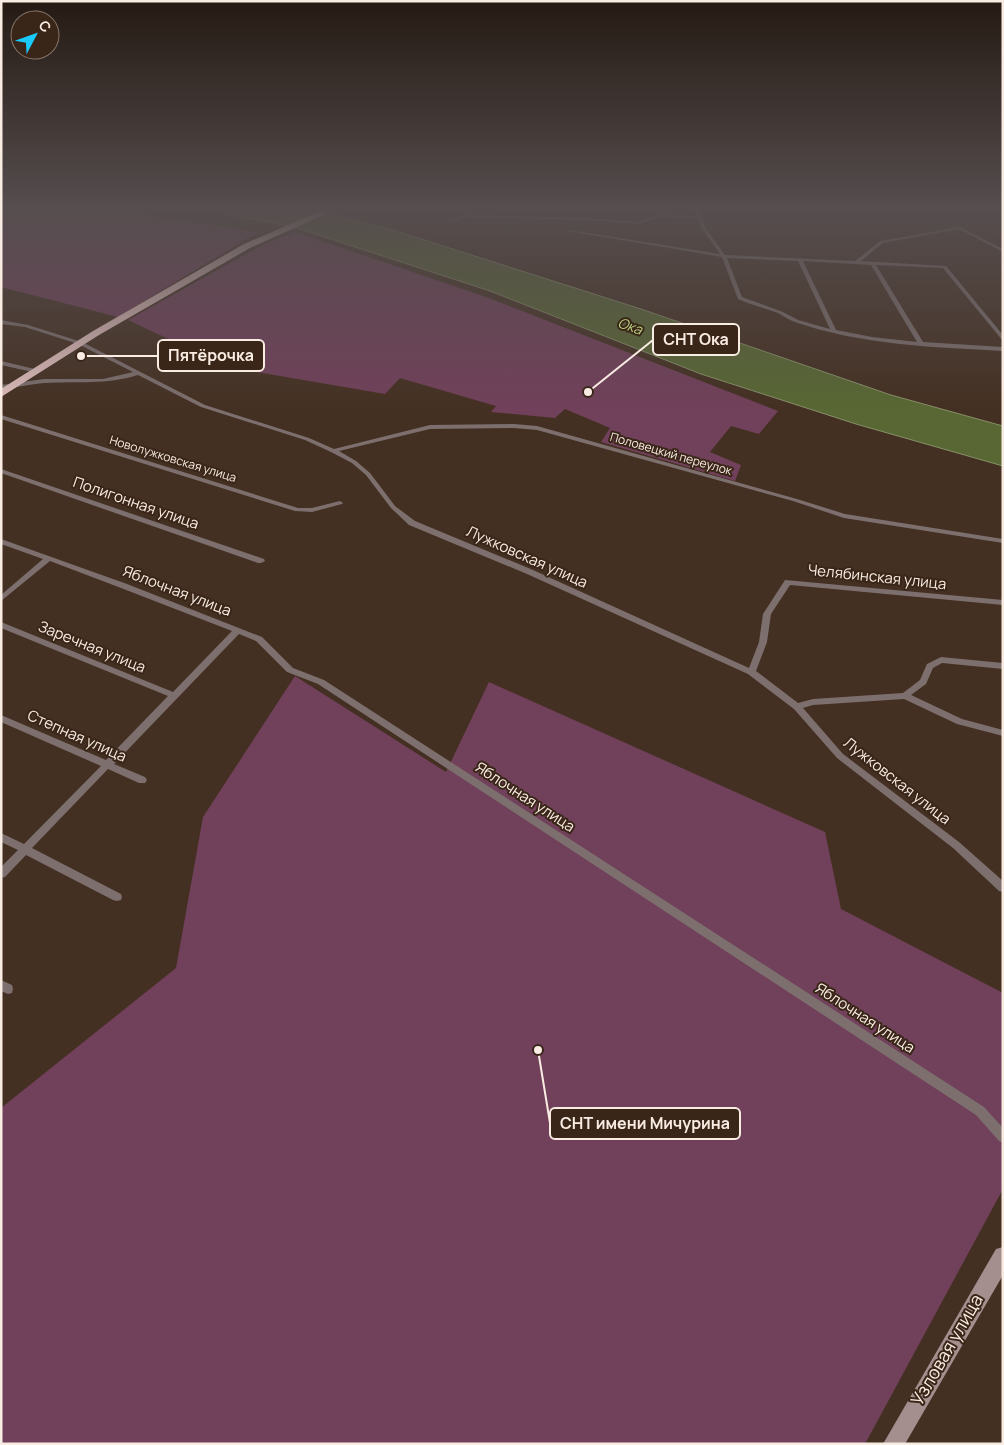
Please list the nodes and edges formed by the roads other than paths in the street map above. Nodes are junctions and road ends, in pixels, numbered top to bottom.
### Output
1 (196, 275) edge
2 (731, 275) edge
3 (807, 275) edge
4 (880, 275) edge
5 (951, 275) edge
6 (1, 322) edge
7 (834, 332) junction
8 (1003, 339) edge
9 (80, 343) junction
10 (921, 344) junction
11 (1003, 349) edge
12 (1, 364) edge
13 (37, 371) junction
14 (137, 372) junction
15 (1, 387) edge
16 (12, 387) junction
17 (1, 394) edge
18 (1, 417) edge
19 (333, 451) junction
20 (1, 471) edge
21 (340, 503) dead end
22 (1003, 540) edge
23 (1, 541) edge
24 (48, 560) junction
25 (261, 561) dead end
26 (1, 599) edge
27 (1003, 603) edge
28 (1, 625) edge
29 (237, 631) junction
30 (1003, 666) edge
31 (751, 672) junction
32 (173, 695) junction
33 (905, 696) junction
34 (797, 707) junction
35 (1, 718) edge
36 (1003, 733) edge
37 (108, 766) junction
38 (142, 780) dead end
39 (1, 837) edge
40 (24, 849) junction
41 (1, 874) edge
42 (1003, 888) edge
43 (117, 897) dead end
44 (1003, 1137) edge
45 (1003, 1256) edge
46 (893, 1444) edge

1 - 9 highway
2 - 7 street
3 - 7 street
4 - 10 street
5 - 8 street
6 - 9 street, Лужковская улица
7 - 10 street
9 - 13 highway
9 - 14 street, Лужковская улица
10 - 11 street
12 - 13 street
13 - 16 highway
14 - 16 street
14 - 19 street, Лужковская улица
15 - 16 street
16 - 17 highway
18 - 21 street, Новолужковская улица
19 - 22 street, Половецкий переулок
19 - 31 street, Лужковская улица
20 - 25 street, Полигонная улица
23 - 24 street, Яблочная улица
24 - 26 street
24 - 29 street, Яблочная улица
27 - 31 street, Челябинская улица
28 - 32 street, Заречная улица
29 - 32 street
29 - 44 street, Яблочная улица
30 - 33 street
31 - 34 street, Лужковская улица
32 - 37 street
33 - 34 street
33 - 36 street
34 - 42 street, Лужковская улица
35 - 37 street, Степная улица
37 - 38 street, Степная улица
37 - 40 street
39 - 40 street
40 - 41 street
40 - 43 street
45 - 46 street, Узловая улица

